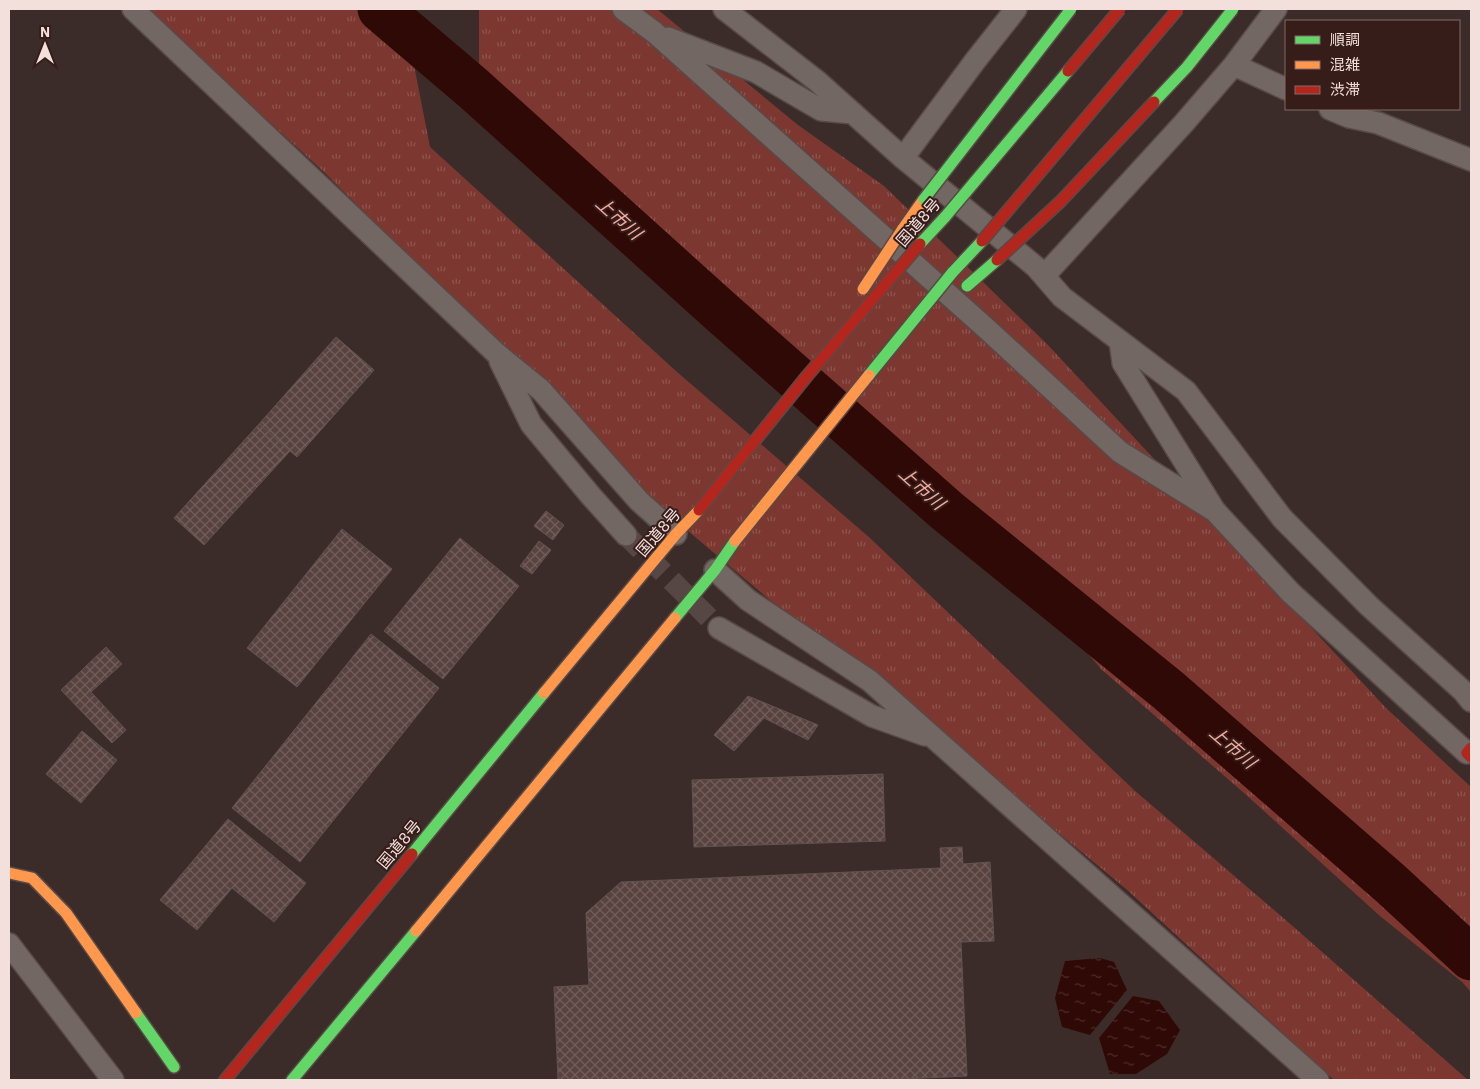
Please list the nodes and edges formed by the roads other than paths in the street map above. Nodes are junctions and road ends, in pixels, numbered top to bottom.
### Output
1 (133, 9) edge
2 (623, 9) edge
3 (1016, 9) edge
4 (1071, 9) edge
5 (1120, 9) edge
6 (1178, 9) edge
7 (1233, 9) edge
8 (1276, 9) edge
9 (738, 13) edge
10 (654, 32) junction
11 (1234, 65) junction
12 (1285, 88) edge
13 (1332, 110) edge
14 (853, 113) junction
15 (903, 158) junction
16 (1471, 160) edge
17 (1044, 276) junction
18 (946, 306) dead end
19 (912, 340) dead end
20 (1120, 341) junction
21 (496, 354) junction
22 (807, 376) junction
23 (842, 408) junction
24 (1215, 511) junction
25 (676, 534) junction
26 (626, 535) tunnel mouth
27 (715, 570) junction
28 (719, 628) tunnel mouth
29 (1471, 701) edge
30 (934, 738) junction
31 (1470, 753) edge
32 (9, 872) edge
33 (9, 944) edge
34 (174, 1067) dead end
35 (113, 1080) edge
36 (225, 1080) edge
37 (292, 1080) edge
38 (1318, 1080) edge

1 - 21 street
2 - 10 street
3 - 15 street
4 - 22 main road, bridge
5 - 22 main road, 国道8号, bridge
6 - 23 main road, bridge
7 - 18 main road, bridge
8 - 11 street
9 - 14 street
10 - 14 street
10 - 24 street
11 - 12 street
11 - 17 street
13 - 16 street
14 - 15 street
15 - 17 street
17 - 20 street
19 - 23 main road, bridge
20 - 24 street
20 - 29 street
21 - 25 street
21 - 26 street
22 - 25 main road, 国道8号, bridge
23 - 27 main road, bridge
24 - 31 street
25 - 36 main road, 国道8号
27 - 30 street
27 - 37 main road
28 - 30 street
30 - 38 street
32 - 34 main road
33 - 35 street

